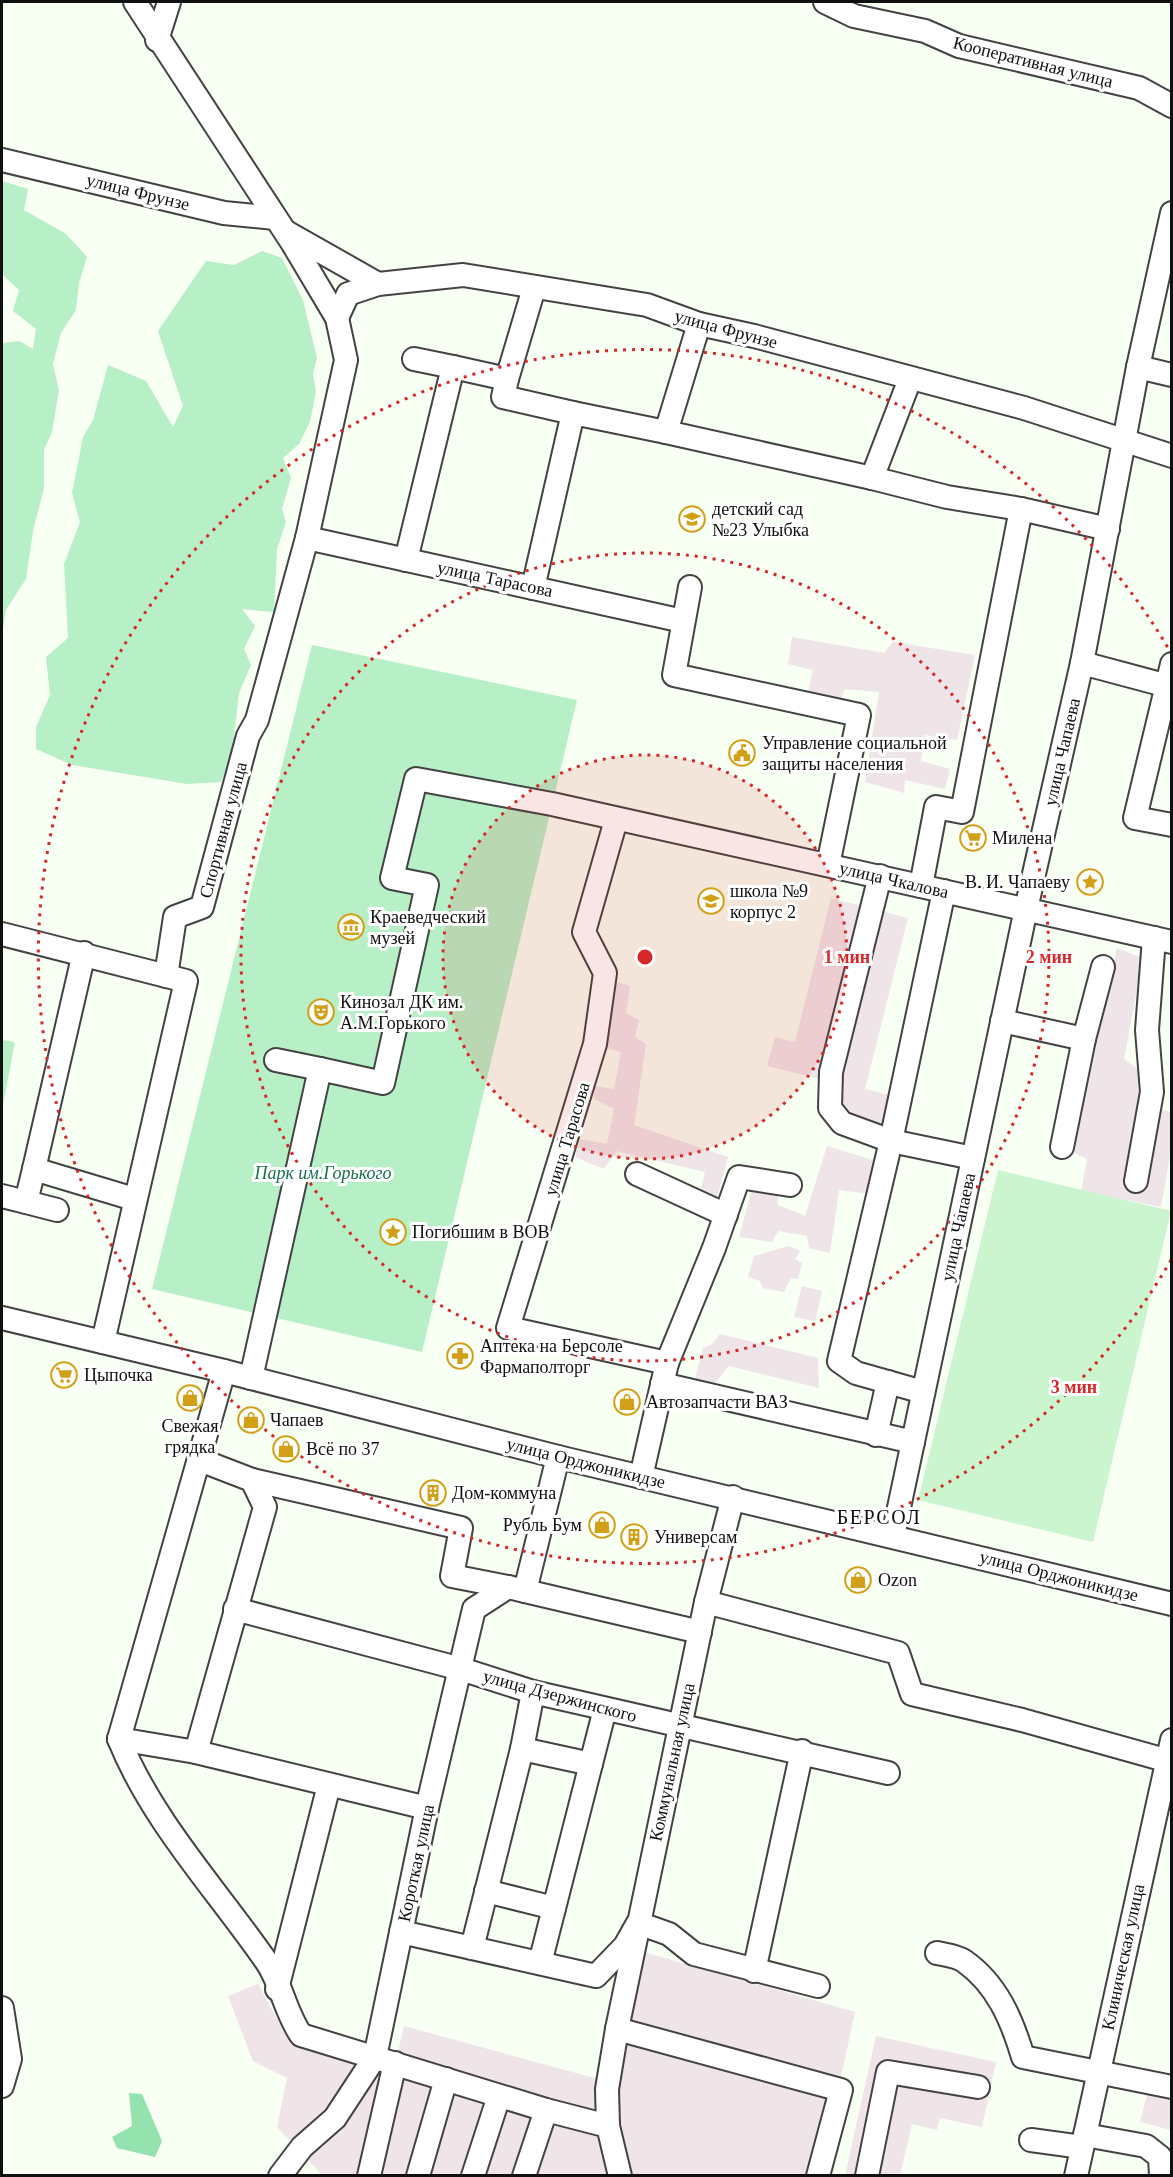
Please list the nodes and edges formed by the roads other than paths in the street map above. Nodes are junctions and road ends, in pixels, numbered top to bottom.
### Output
1 (135, 2) edge
2 (169, 2) edge
3 (825, 2) edge
4 (157, 40) junction
5 (1172, 106) edge
6 (2, 160) edge
7 (1172, 213) edge
8 (280, 225) junction
9 (378, 284) junction
10 (534, 288) junction
11 (337, 318) junction
12 (699, 324) junction
13 (414, 358) dead end
14 (453, 367) junction
15 (1138, 367) junction
16 (1172, 375) edge
17 (507, 379) junction
18 (910, 379) junction
19 (573, 413) junction
20 (666, 432) junction
21 (1125, 439) junction
22 (1172, 456) edge
23 (872, 478) junction
24 (1021, 510) junction
25 (1108, 529) junction
26 (307, 538) junction
27 (406, 560) junction
28 (690, 587) dead end
29 (533, 588) junction
30 (683, 621) junction
31 (1082, 663) junction
32 (1170, 678) edge
33 (616, 820) junction
34 (1172, 825) edge
35 (828, 865) junction
36 (880, 876) junction
37 (921, 886) junction
38 (944, 891) junction
39 (1026, 909) junction
40 (2, 934) edge
41 (1163, 940) edge
42 (84, 953) junction
43 (1103, 967) dead end
44 (166, 976) junction
45 (1002, 1021) junction
46 (1084, 1039) junction
47 (276, 1060) dead end
48 (320, 1069) junction
49 (891, 1141) junction
50 (1062, 1147) dead end
51 (973, 1158) junction
52 (34, 1169) junction
53 (637, 1174) dead end
54 (1136, 1180) dead end
55 (790, 1185) dead end
56 (2, 1196) edge
57 (134, 1199) junction
58 (26, 1202) junction
59 (57, 1210) dead end
60 (726, 1215) junction
61 (2, 1318) edge
62 (103, 1342) junction
63 (224, 1371) junction
64 (664, 1373) junction
65 (251, 1378) junction
66 (888, 1382) junction
67 (923, 1392) junction
68 (876, 1435) junction
69 (913, 1442) junction
70 (558, 1457) junction
71 (200, 1460) junction
72 (641, 1477) junction
73 (252, 1480) junction
74 (733, 1497) junction
75 (893, 1536) junction
76 (516, 1589) junction
77 (706, 1602) junction
78 (1172, 1604) edge
79 (235, 1609) junction
80 (700, 1632) junction
81 (461, 1669) junction
82 (533, 1692) junction
83 (605, 1709) junction
84 (680, 1726) junction
85 (119, 1739) junction
86 (522, 1749) junction
87 (802, 1751) junction
88 (196, 1752) junction
89 (1170, 1754) edge
90 (591, 1764) junction
91 (888, 1773) dead end
92 (329, 1785) junction
93 (427, 1808) junction
94 (486, 1891) junction
95 (554, 1908) junction
96 (638, 1923) junction
97 (401, 1932) junction
98 (472, 1948) junction
99 (937, 1953) dead end
100 (540, 1963) junction
101 (754, 1971) junction
102 (818, 1986) dead end
103 (278, 1989) junction
104 (2, 2008) edge
105 (616, 2029) junction
106 (385, 2060) junction
107 (1099, 2071) junction
108 (446, 2079) junction
109 (2, 2086) edge
110 (978, 2087) dead end
111 (1172, 2087) edge
112 (499, 2096) junction
113 (546, 2110) junction
114 (608, 2126) junction
115 (1031, 2140) dead end
116 (1084, 2141) junction
117 (280, 2175) edge
118 (369, 2175) edge
119 (418, 2175) edge
120 (473, 2175) edge
121 (524, 2175) edge
122 (620, 2175) edge
123 (818, 2175) edge
124 (867, 2175) edge
125 (1076, 2175) edge
126 (1161, 2175) edge

1 - 4 street
2 - 4 street
3 - 5 street, Кооперативная улица
4 - 8 street
6 - 8 street, улица Фрунзе
7 - 15 street, улица Чапаева
8 - 9 street
8 - 11 street
9 - 10 street, улица Фрунзе
9 - 11 street, улица Фрунзе
10 - 12 street, улица Фрунзе
10 - 17 street
11 - 26 street, Спортивная улица
12 - 18 street, улица Фрунзе
12 - 20 street
13 - 14 street
14 - 17 street
14 - 27 street
15 - 16 street
15 - 21 street, улица Чапаева
17 - 19 street
18 - 21 street, улица Фрунзе
18 - 23 street
19 - 20 street
19 - 29 street
20 - 23 street
21 - 22 street, улица Фрунзе
21 - 25 street, улица Чапаева
23 - 24 street
24 - 25 street
24 - 37 street
25 - 31 street, улица Чапаева
26 - 27 street, улица Тарасова
26 - 44 street, Спортивная улица
27 - 29 street, улица Тарасова
28 - 30 street
29 - 30 street, улица Тарасова
30 - 35 street
31 - 32 street
31 - 39 street, улица Чапаева
32 - 34 street
33 - 35 street, улица Чкалова
33 - 48 street, улица Чкалова
33 - 64 street, улица Тарасова
35 - 36 street, улица Чкалова
36 - 37 street, улица Чкалова
36 - 49 street
37 - 38 street, улица Чкалова
38 - 39 street, улица Чкалова
38 - 49 street
39 - 41 street, улица Чкалова
39 - 45 street, улица Чапаева
40 - 42 street
41 - 54 street
42 - 44 street
42 - 52 street
43 - 46 street
44 - 57 street
45 - 46 street
45 - 51 street, улица Чапаева
46 - 50 street
47 - 48 street
48 - 65 street
49 - 51 street
49 - 66 street
51 - 67 street, улица Чапаева
52 - 57 street
52 - 58 street
53 - 60 street
55 - 60 street
56 - 58 street
57 - 62 street
58 - 59 street
60 - 64 street
61 - 62 street, улица Орджоникидзе
62 - 63 street, улица Орджоникидзе
63 - 65 street, улица Орджоникидзе
63 - 71 street
64 - 68 street
64 - 72 street
65 - 70 street, улица Орджоникидзе
66 - 67 street
66 - 68 street
67 - 69 street, улица Чапаева
68 - 69 street
69 - 75 street, улица Чапаева
70 - 72 street, улица Орджоникидзе
70 - 76 street
71 - 73 street
71 - 85 street
72 - 74 street, улица Орджоникидзе
73 - 76 street
73 - 79 street
74 - 75 street, улица Орджоникидзе
74 - 77 street, Коммунальная улица
75 - 78 street, улица Орджоникидзе
76 - 80 street
76 - 81 street, Короткая улица
77 - 80 street, Коммунальная улица
77 - 89 street
79 - 81 street, улица Дзержинского
79 - 88 street
80 - 84 street, Коммунальная улица
81 - 82 street, улица Дзержинского
81 - 93 street, Короткая улица
82 - 83 street, улица Дзержинского
82 - 86 street
83 - 84 street, улица Дзержинского
83 - 90 street
84 - 87 street, улица Дзержинского
84 - 96 street, Коммунальная улица
85 - 88 street
85 - 103 street
86 - 90 street
86 - 94 street
87 - 91 street, улица Дзержинского
87 - 101 street
88 - 92 street
89 - 107 street, Клиническая улица
90 - 95 street
92 - 93 street
92 - 103 street
93 - 97 street, Короткая улица
94 - 95 street
94 - 98 street
95 - 100 street
96 - 100 street
96 - 101 street
96 - 105 street, Коммунальная улица
97 - 98 street
97 - 106 street, Короткая улица
98 - 100 street
99 - 107 street
101 - 102 street
103 - 106 street
104 - 109 street
105 - 114 street, Коммунальная улица
105 - 123 street
106 - 108 street
106 - 117 street
106 - 118 street, Короткая улица
107 - 111 street
107 - 116 street, Клиническая улица
108 - 112 street
108 - 119 street
110 - 124 street
112 - 113 street
112 - 120 street
113 - 114 street
113 - 121 street
114 - 122 street, Коммунальная улица
115 - 116 street
116 - 125 street, Клиническая улица
116 - 126 street

